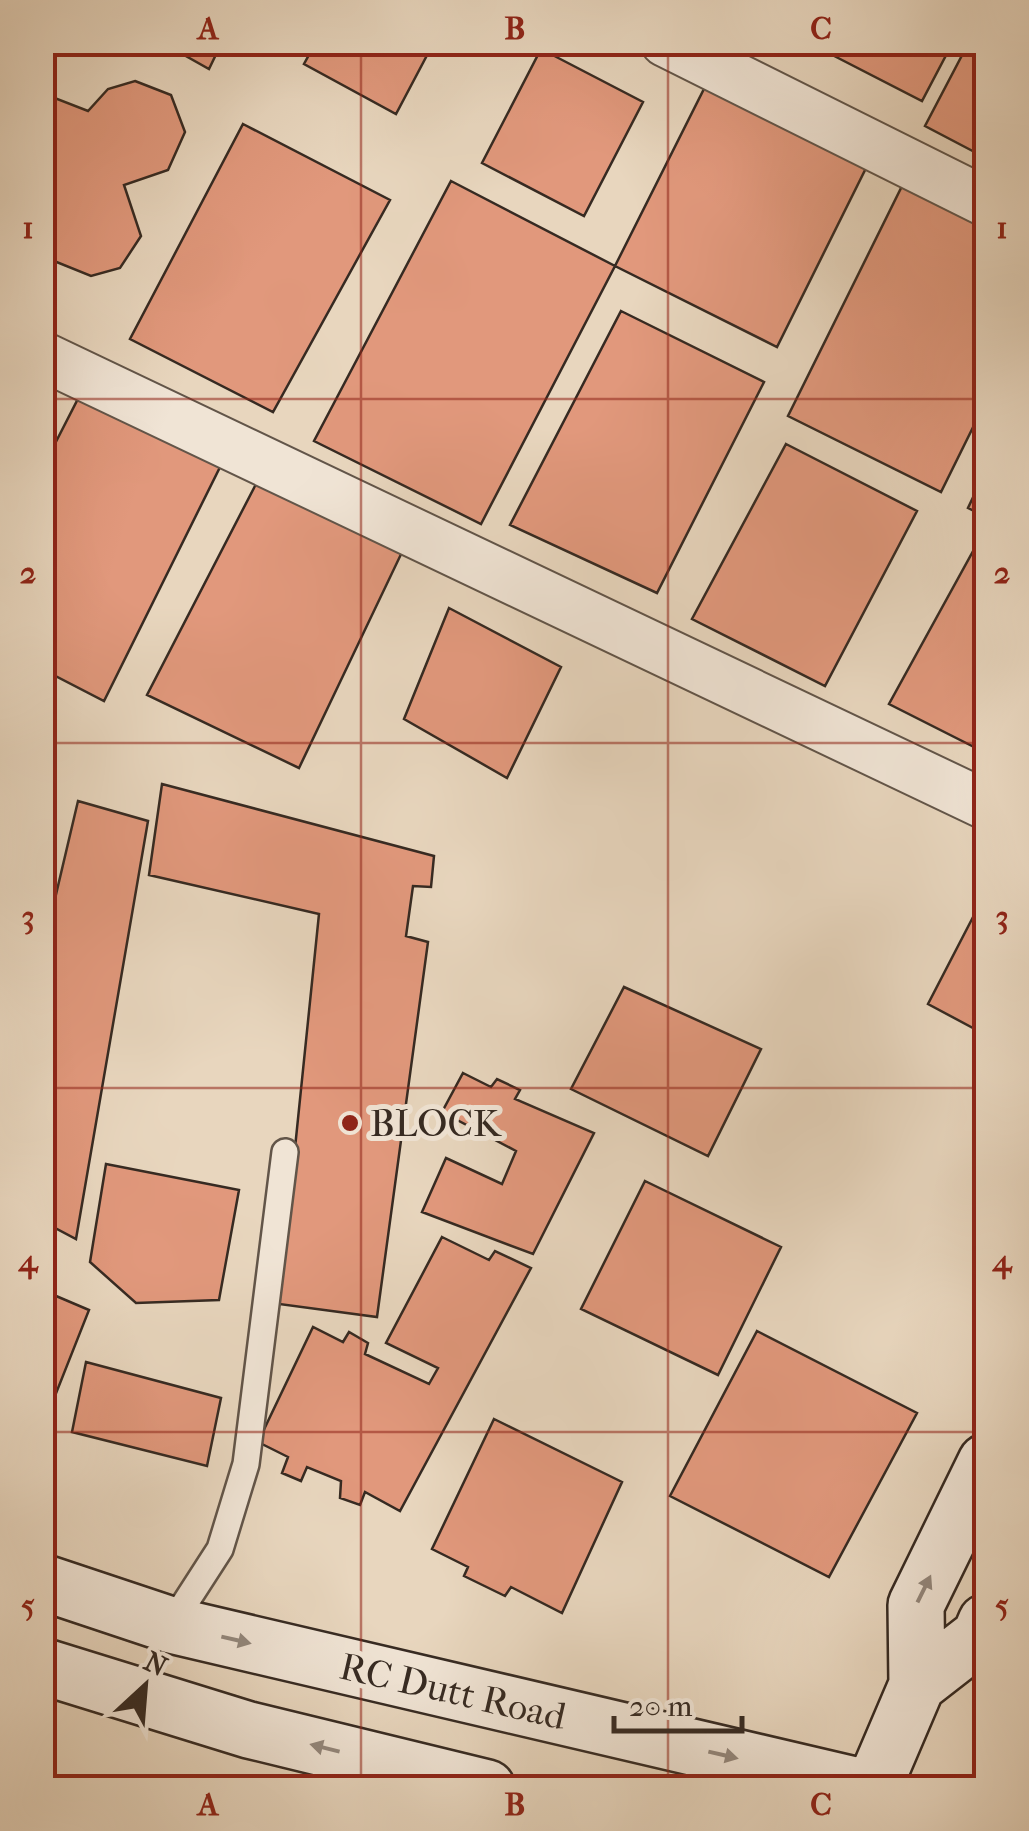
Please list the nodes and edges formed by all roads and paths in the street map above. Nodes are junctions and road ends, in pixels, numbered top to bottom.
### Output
1 (665, 42) edge
2 (986, 202) edge
3 (42, 356) edge
4 (986, 805) edge
5 (285, 1152) dead end
6 (986, 1462) edge
7 (42, 1582) edge
8 (986, 1622) edge
9 (171, 1624) junction
10 (42, 1666) edge
11 (917, 1685) junction
12 (487, 1788) edge
13 (870, 1788) edge

1 - 2 street
3 - 4 street
5 - 9 lane
11 -> 6 main road
7 - 9 main road, RC Dutt Road
8 - 11 main road
9 -> 13 main road, RC Dutt Road
12 -> 10 main road
11 - 13 main road

